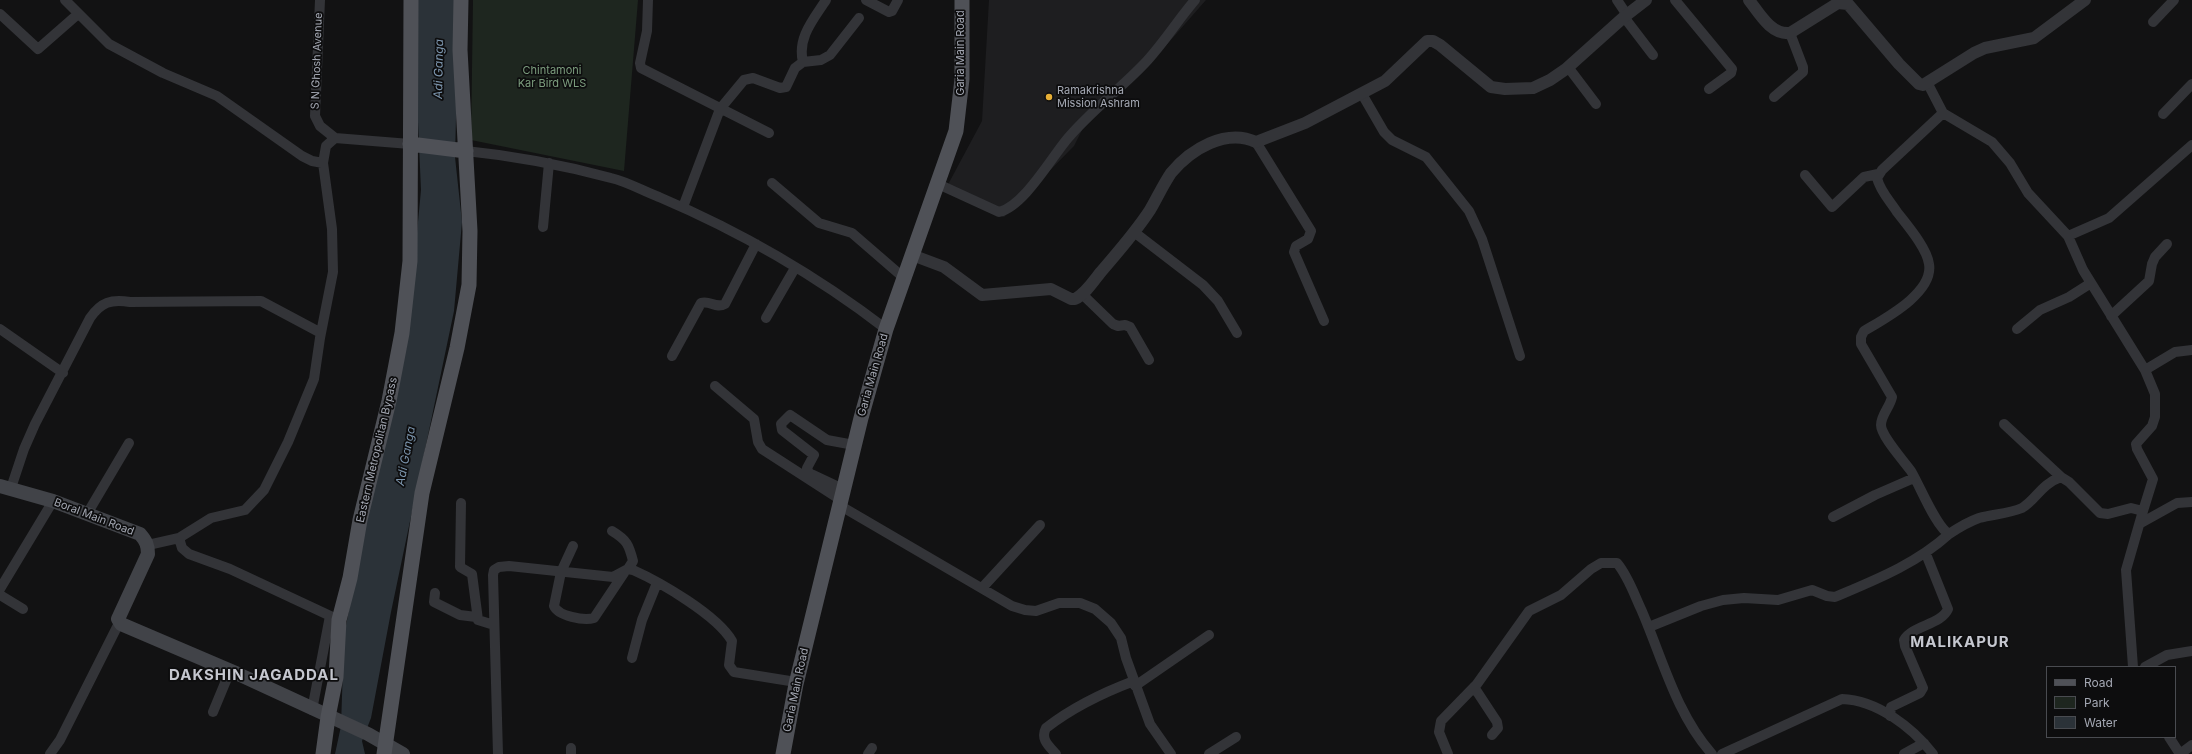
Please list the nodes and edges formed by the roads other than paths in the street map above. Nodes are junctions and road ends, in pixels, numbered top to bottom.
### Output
1 (65, 0) edge
2 (320, 0) edge
3 (411, 0) edge
4 (462, 0) edge
5 (648, 0) edge
6 (826, 0) edge
7 (866, 0) edge
8 (898, 0) edge
9 (962, 0) edge
10 (1195, 0) edge
11 (1617, 0) edge
12 (1646, 0) edge
13 (1675, 0) edge
14 (1749, 0) edge
15 (2085, 0) edge
16 (2174, 0) edge
17 (0, 14) edge
18 (78, 14) junction
19 (1625, 16) junction
20 (858, 18) dead end
21 (2153, 22) dead end
22 (1790, 33) junction
23 (1653, 55) dead end
24 (803, 62) junction
25 (1568, 67) junction
26 (1928, 84) junction
27 (2192, 84) edge
28 (1709, 89) dead end
29 (1362, 94) junction
30 (1774, 97) dead end
31 (1596, 104) dead end
32 (720, 109) junction
33 (1943, 113) junction
34 (2163, 114) dead end
35 (769, 133) dead end
36 (335, 138) junction
37 (1256, 142) junction
38 (410, 144) junction
39 (2192, 145) edge
40 (466, 151) junction
41 (323, 163) junction
42 (549, 163) junction
43 (1878, 174) junction
44 (1805, 175) dead end
45 (772, 183) dead end
46 (938, 184) junction
47 (683, 207) junction
48 (543, 227) dead end
49 (1134, 232) junction
50 (2068, 236) junction
51 (756, 244) junction
52 (2167, 244) dead end
53 (912, 255) junction
54 (795, 268) junction
55 (904, 278) junction
56 (2091, 283) junction
57 (1082, 294) junction
58 (2111, 316) junction
59 (766, 318) dead end
60 (1324, 321) dead end
61 (0, 329) edge
62 (886, 329) junction
63 (2017, 329) dead end
64 (321, 333) junction
65 (1237, 333) dead end
66 (2192, 350) edge
67 (672, 356) dead end
68 (1520, 356) dead end
69 (1149, 360) dead end
70 (2145, 370) junction
71 (63, 373) junction
72 (715, 386) dead end
73 (2004, 424) dead end
74 (129, 442) dead end
75 (854, 445) junction
76 (2061, 477) junction
77 (1914, 478) junction
78 (6, 487) edge
79 (841, 498) junction
80 (53, 501) junction
81 (2192, 502) edge
82 (461, 503) dead end
83 (2143, 511) junction
84 (88, 514) junction
85 (1833, 517) dead end
86 (2141, 523) junction
87 (1040, 525) dead end
88 (612, 531) dead end
89 (1949, 534) junction
90 (179, 538) junction
91 (148, 545) junction
92 (573, 546) dead end
93 (1926, 554) junction
94 (626, 570) junction
95 (561, 572) junction
96 (657, 583) junction
97 (982, 588) junction
98 (0, 589) edge
99 (434, 593) dead end
100 (0, 596) edge
101 (23, 609) dead end
102 (334, 618) junction
103 (476, 618) junction
104 (119, 623) junction
105 (494, 625) junction
106 (1649, 627) junction
107 (1209, 635) dead end
108 (2192, 651) edge
109 (632, 658) dead end
110 (2133, 666) edge
111 (2148, 666) edge
112 (230, 671) junction
113 (796, 682) junction
114 (1135, 683) junction
115 (1474, 687) junction
116 (312, 710) junction
117 (213, 712) dead end
118 (1890, 716) junction
119 (334, 720) junction
120 (1492, 735) dead end
121 (1236, 737) dead end
122 (2170, 738) edge
123 (1924, 743) junction
124 (2192, 745) edge
125 (385, 748) edge
126 (50, 754) edge
127 (323, 754) edge
128 (403, 754) edge
129 (498, 754) edge
130 (782, 754) edge
131 (1056, 754) edge
132 (1171, 754) edge
133 (1209, 754) edge
134 (1448, 754) edge
135 (1712, 754) edge
136 (1722, 754) edge
137 (1904, 754) edge
138 (1933, 754) edge
139 (2180, 754) edge

1 - 18 street
2 - 36 street, S N Ghosh Avenue
3 - 38 main road, Eastern Metropolitan Bypass
4 - 40 main road
5 - 32 street
6 - 24 street
7 - 8 street
9 - 46 main road, Garia Main Road
10 - 46 street
11 - 19 street
12 - 19 street
13 - 28 street
14 - 22 street
15 - 26 street
16 - 21 street
17 - 18 street
18 - 41 street
19 - 23 street
19 - 25 street
20 - 24 street
22 - 26 street
22 - 30 street
24 - 32 street
25 - 29 street
25 - 31 street
26 - 33 street
27 - 34 street
29 - 37 street
29 - 68 street
32 - 35 street
32 - 47 street
33 - 43 street
33 - 50 street
36 - 38 street
36 - 41 street
37 - 49 street
37 - 60 street
38 - 40 main road
38 - 102 main road, Eastern Metropolitan Bypass
39 - 50 street
40 - 42 street
40 - 125 main road
41 - 64 street
42 - 47 street
42 - 48 street
43 - 44 street
43 - 77 street
45 - 55 street
46 - 53 main road, Garia Main Road
47 - 51 street
49 - 57 street
49 - 65 street
50 - 56 street
51 - 54 street
51 - 67 street
52 - 58 street
53 - 55 main road, Garia Main Road
53 - 57 street
54 - 59 street
54 - 62 street
55 - 62 main road, Garia Main Road
56 - 58 street
56 - 63 street
57 - 69 street
58 - 70 street
61 - 71 street
62 - 75 main road, Garia Main Road
64 - 71 street
64 - 90 street
66 - 70 street
70 - 83 street
71 - 78 street
72 - 79 street
73 - 76 street
74 - 84 street
75 - 79 main road, Garia Main Road
75 - 79 street
76 - 83 street
76 - 89 street
77 - 85 street
77 - 89 street
78 - 80 main road, Boral Main Road
79 - 97 street
79 - 113 main road, Garia Main Road
80 - 84 main road, Boral Main Road
80 - 98 street
81 - 86 street
82 - 103 street
83 - 86 street
84 - 91 main road, Boral Main Road
86 - 110 street
87 - 97 street
88 - 94 street
89 - 93 street
90 - 91 street
90 - 102 street
91 - 104 main road
92 - 95 street
93 - 106 street
93 - 118 street
94 - 95 street
94 - 95 street
94 - 96 street
95 - 105 street
96 - 109 street
96 - 113 street
97 - 114 street
99 - 103 street
100 - 101 street
102 - 116 street
102 - 119 main road, Eastern Metropolitan Bypass
103 - 105 street
104 - 112 main road
104 - 126 street
105 - 129 street
106 - 115 street
106 - 135 street
107 - 114 street
108 - 111 street
112 - 116 main road
112 - 117 street
113 - 130 main road, Garia Main Road
114 - 131 street
114 - 132 street
115 - 120 street
115 - 134 street
116 - 119 main road
118 - 123 street
118 - 136 street
119 - 125 main road
119 - 127 main road, Eastern Metropolitan Bypass
121 - 133 street
122 - 139 street
123 - 137 street
123 - 138 street
124 - 139 street
125 - 128 main road

